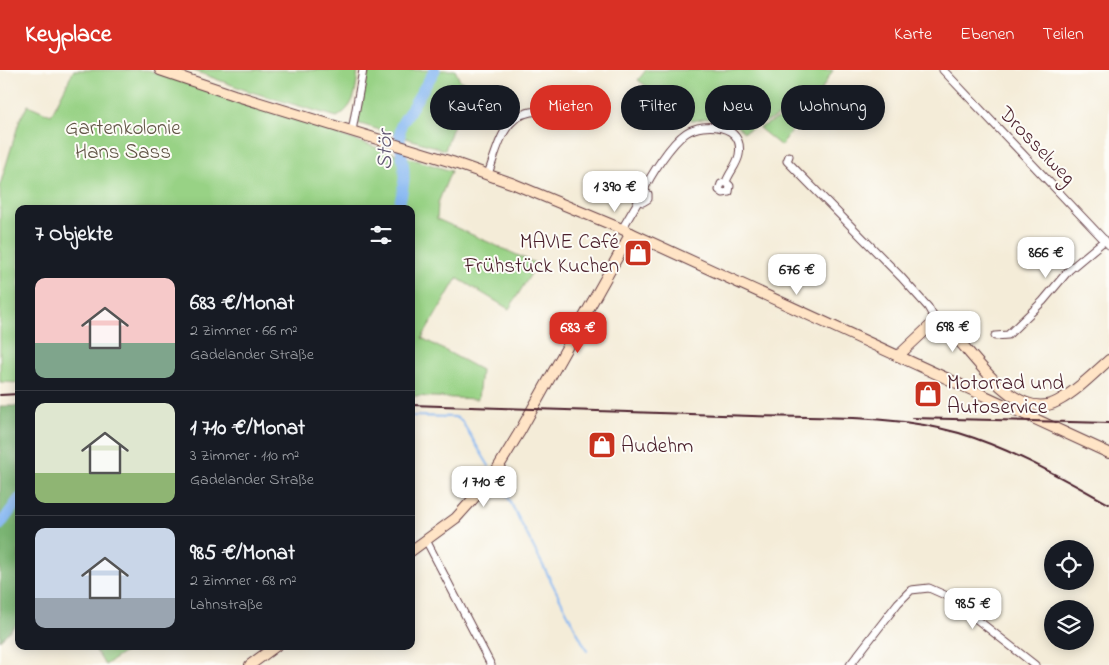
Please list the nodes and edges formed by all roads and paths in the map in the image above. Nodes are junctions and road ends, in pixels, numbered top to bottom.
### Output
1 (160, 70) edge
2 (363, 70) edge
3 (943, 70) edge
4 (530, 113) edge
5 (352, 131) junction
6 (789, 156) dead end
7 (488, 174) junction
8 (726, 182) dead end
9 (626, 231) junction
10 (1107, 242) edge
11 (936, 321) junction
12 (995, 336) dead end
13 (898, 356) junction
14 (1109, 360) edge
15 (1109, 452) edge
16 (426, 540) junction
17 (415, 548) edge
18 (271, 650) edge
19 (250, 665) edge
20 (491, 665) edge
21 (850, 665) edge
22 (1035, 665) edge

1 - 5 street
2 - 5 street
3 - 10 street, Drosselweg
4 - 7 street
5 - 7 street
6 - 11 street
7 - 9 street
8 - 9 street
9 - 13 street
9 - 16 street
10 - 12 street
11 - 13 street
11 - 14 street
13 - 15 street
16 - 17 street
16 - 20 street
18 - 19 street
21 - 22 street

